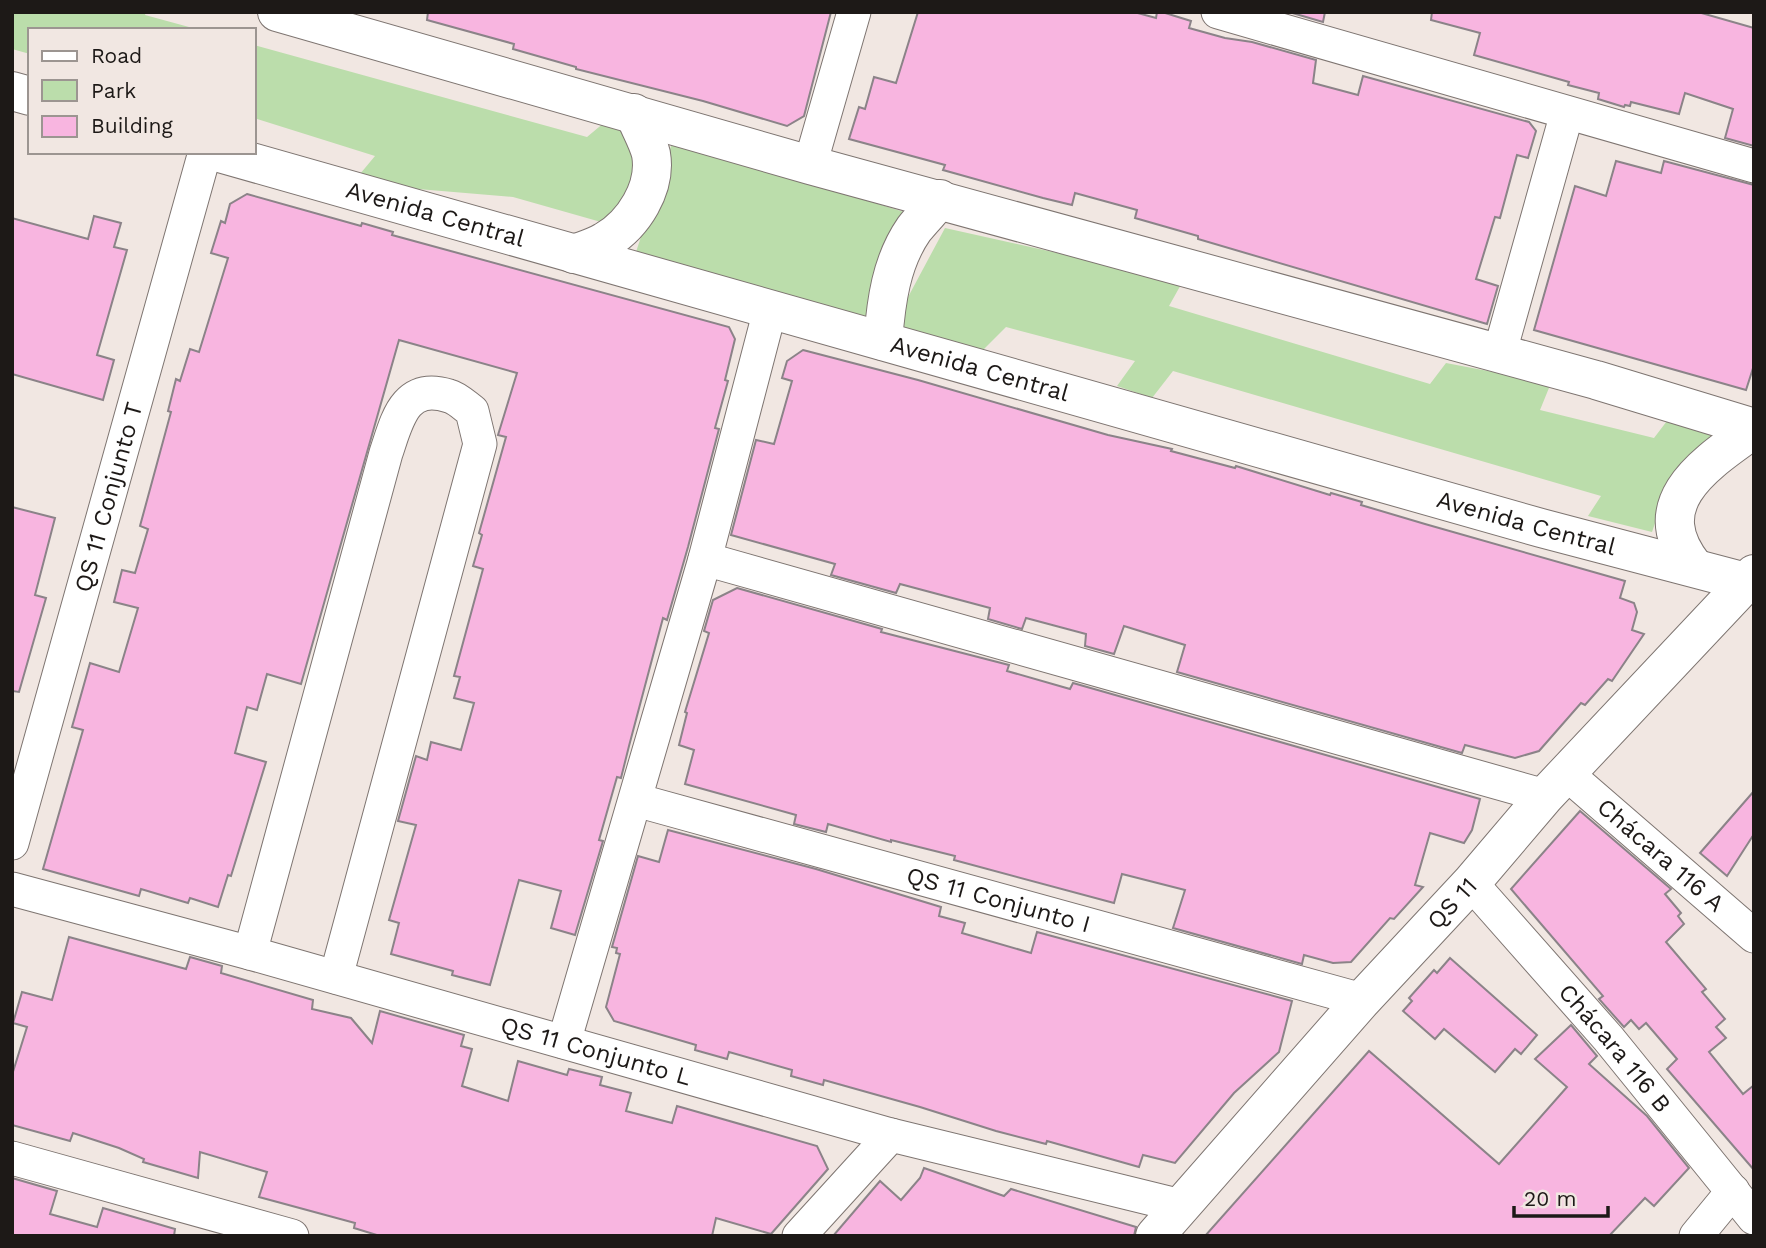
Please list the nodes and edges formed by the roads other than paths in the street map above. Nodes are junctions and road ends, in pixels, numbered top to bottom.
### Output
1 (277, 12) edge
2 (854, 12) edge
3 (1218, 12) edge
4 (634, 113) junction
5 (1567, 113) junction
6 (204, 154) edge
7 (223, 154) edge
8 (810, 165) junction
9 (1754, 166) edge
10 (940, 199) junction
11 (574, 254) junction
12 (771, 310) junction
13 (883, 341) junction
14 (1499, 355) junction
15 (1754, 429) edge
16 (705, 559) junction
17 (1694, 567) junction
18 (1750, 578) edge
19 (1556, 785) junction
20 (636, 800) junction
21 (12, 843) edge
22 (1471, 883) junction
23 (12, 889) edge
24 (1754, 936) edge
25 (250, 953) junction
26 (336, 977) junction
27 (1362, 1000) junction
28 (564, 1042) junction
29 (891, 1135) junction
30 (12, 1158) edge
31 (1733, 1191) junction
32 (1181, 1206) junction
33 (1754, 1218) edge
34 (292, 1236) edge
35 (799, 1236) edge
36 (1155, 1236) edge
37 (1696, 1236) edge

1 - 4 street
2 - 8 street
3 - 5 street
4 - 8 street
4 - 11 street
5 - 9 street
5 - 14 street
6 - 21 street, QS 11 Conjunto T
7 - 11 street, Avenida Central
8 - 10 street
10 - 13 street
10 - 14 street
11 - 12 street, Avenida Central
12 - 13 street, Avenida Central
12 - 16 street
13 - 17 street, Avenida Central
14 - 15 street
15 - 17 street
16 - 19 street
16 - 20 street
17 - 18 street, Avenida Central
18 - 19 street, QS 11
19 - 22 street, QS 11
19 - 24 street, Chácara 116 A
20 - 27 street, QS 11 Conjunto I
20 - 28 street
22 - 27 street, QS 11
22 - 31 street, Chácara 116 B
23 - 25 street, QS 11 Conjunto L
25 - 26 street, QS 11 Conjunto L
25 - 26 street
26 - 28 street, QS 11 Conjunto L
27 - 32 street, QS 11
28 - 29 street, QS 11 Conjunto L
29 - 32 street, QS 11 Conjunto L
29 - 35 street
30 - 34 street
31 - 33 street, Chácara 116 B
31 - 37 street
32 - 36 street, QS 11

